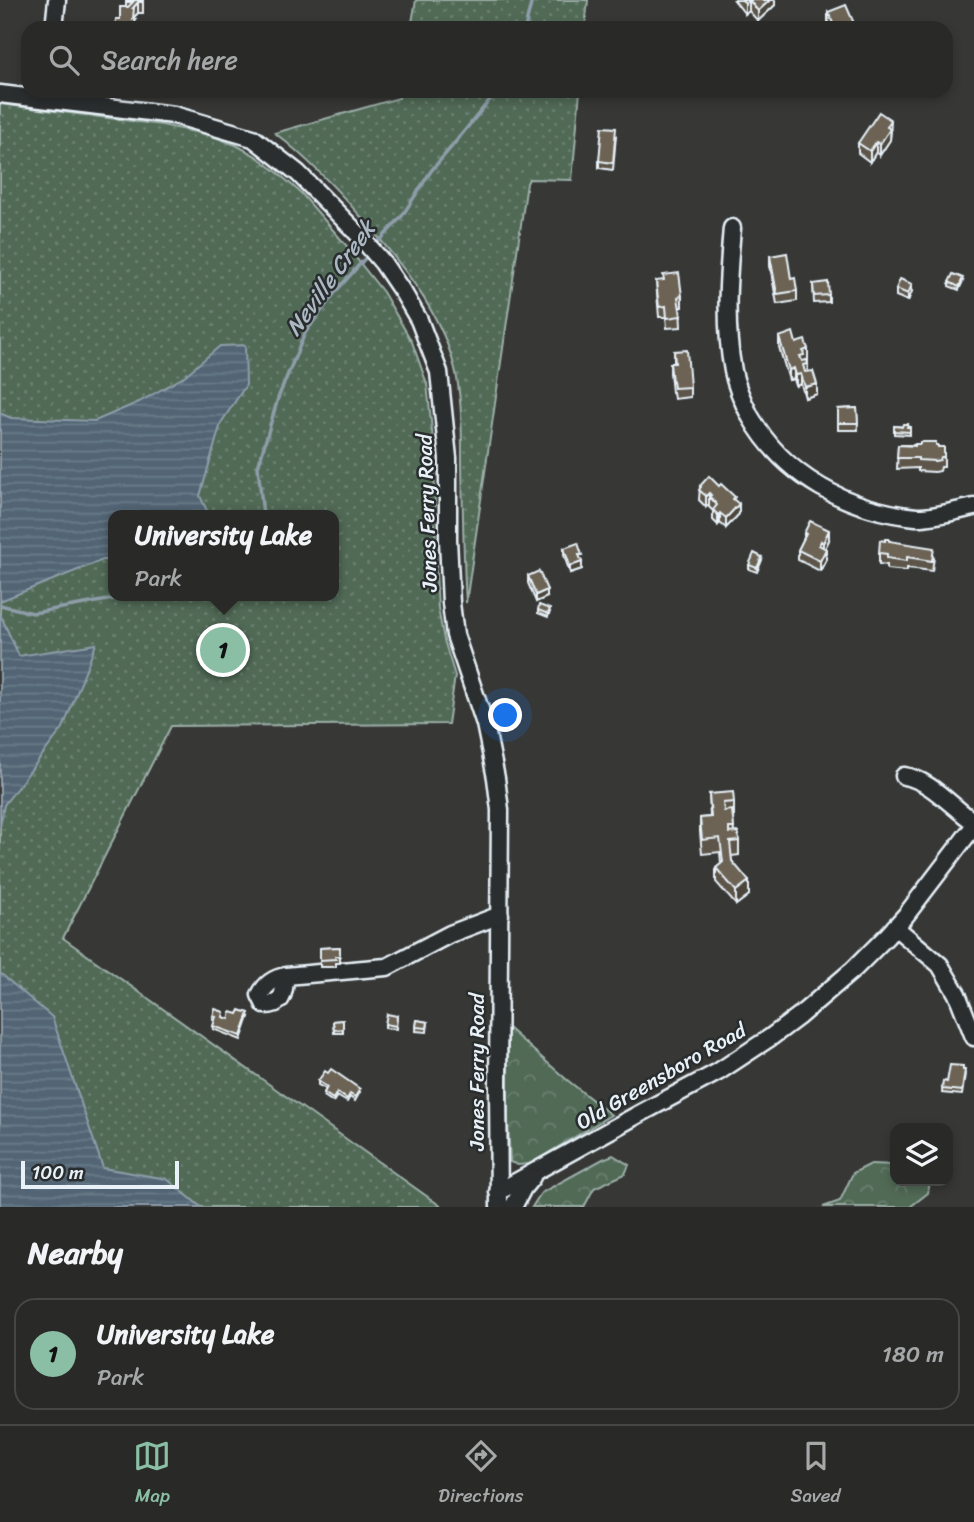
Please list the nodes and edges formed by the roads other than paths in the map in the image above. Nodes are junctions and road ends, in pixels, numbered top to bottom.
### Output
1 (57, 0) edge
2 (55, 21) edge
3 (0, 94) edge
4 (21, 95) edge
5 (62, 98) edge
6 (732, 228) dead end
7 (974, 507) edge
8 (904, 776) dead end
9 (974, 824) edge
10 (500, 915) junction
11 (895, 927) junction
12 (286, 976) dead end
13 (974, 1037) edge
14 (536, 1171) junction
15 (499, 1199) edge
16 (513, 1207) edge

1 - 2 street
3 - 4 street, Jones Ferry Road
5 - 10 street, Jones Ferry Road
6 - 7 street
8 - 9 street
9 - 11 street, Old Greensboro Road
10 - 12 street
10 - 15 street, Jones Ferry Road
11 - 13 street
11 - 14 street, Old Greensboro Road
14 - 15 street, Old Greensboro Road
14 - 16 street

